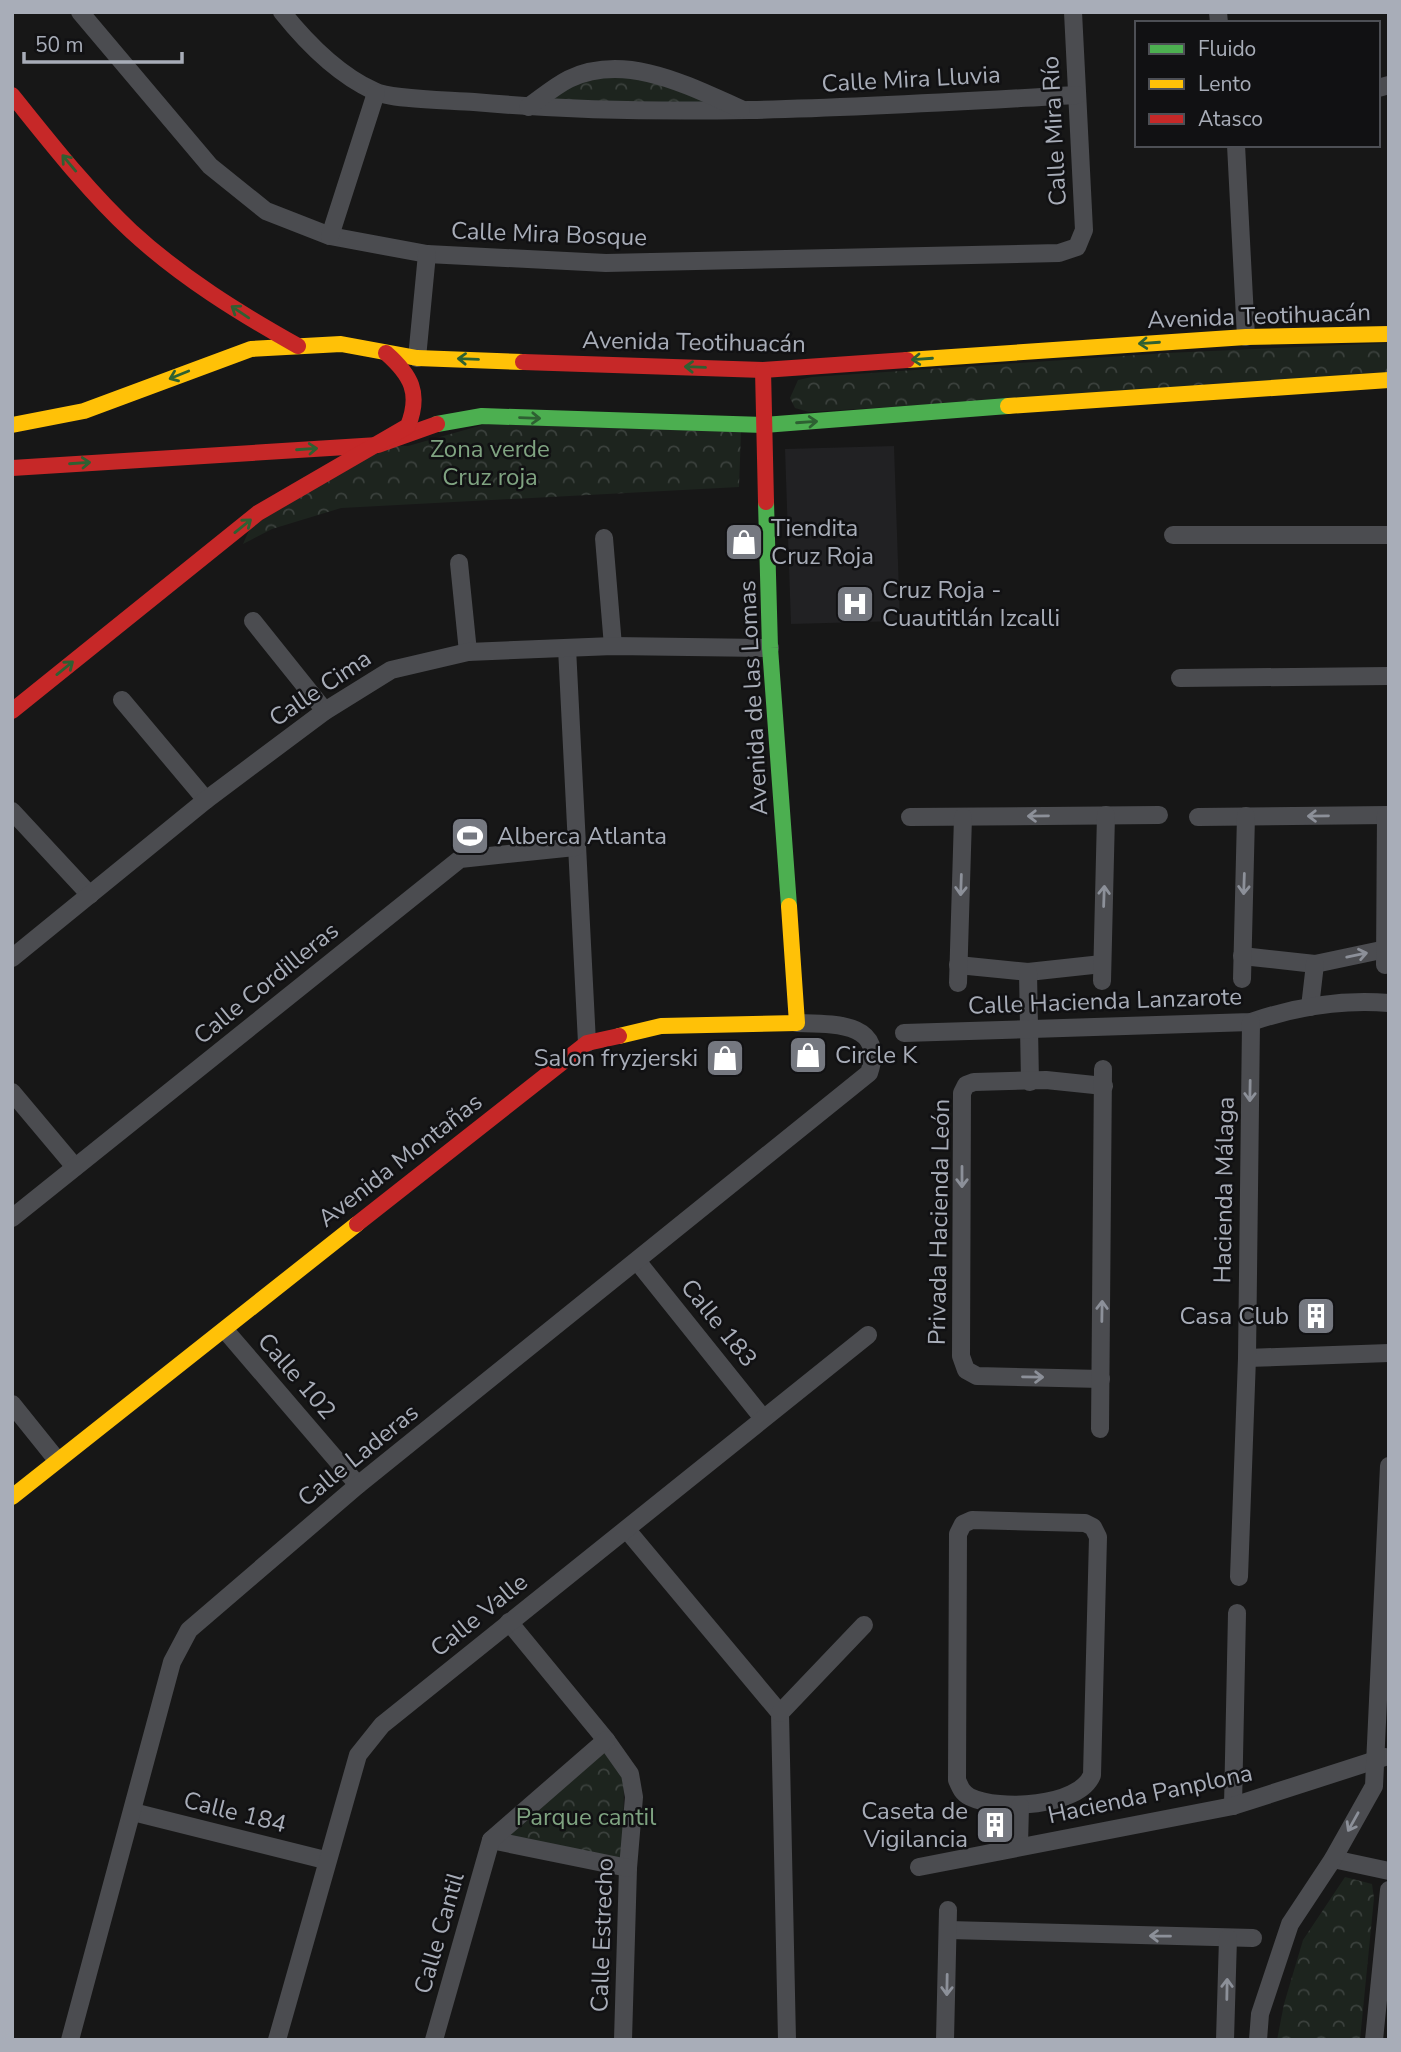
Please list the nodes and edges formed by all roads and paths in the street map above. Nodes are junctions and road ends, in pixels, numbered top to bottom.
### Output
1 (80, 12) edge
2 (97, 12) edge
3 (282, 12) edge
4 (1073, 12) edge
5 (101, 37) junction
6 (376, 93) junction
7 (12, 95) edge
8 (1077, 96) junction
9 (528, 107) junction
10 (747, 112) junction
11 (1236, 147) edge
12 (330, 236) junction
13 (1077, 247) joint
14 (427, 254) junction
15 (1389, 334) edge
16 (1245, 337) junction
17 (299, 346) junction
18 (386, 353) junction
19 (417, 358) junction
20 (763, 370) junction
21 (1389, 380) edge
22 (12, 425) edge
23 (764, 425) junction
24 (378, 445) junction
25 (12, 468) edge
26 (1173, 535) dead end
27 (1389, 536) edge
28 (604, 538) dead end
29 (459, 564) dead end
30 (253, 621) dead end
31 (613, 646) junction
32 (567, 648) junction
33 (770, 648) junction
34 (468, 652) junction
35 (1389, 676) edge
36 (1180, 678) dead end
37 (122, 700) dead end
38 (325, 710) junction
39 (12, 711) edge
40 (206, 800) junction
41 (12, 811) edge
42 (1106, 815) junction
43 (1159, 815) dead end
44 (1387, 815) edge
45 (1246, 816) junction
46 (910, 817) dead end
47 (963, 817) junction
48 (1198, 817) dead end
49 (575, 847) junction
50 (90, 895) junction
51 (1242, 956) junction
52 (12, 958) edge
53 (1315, 964) junction
54 (1028, 972) junction
55 (1242, 979) dead end
56 (1389, 1003) edge
57 (1310, 1007) junction
58 (1251, 1022) junction
59 (797, 1023) junction
60 (1031, 1027) junction
61 (904, 1033) dead end
62 (587, 1043) junction
63 (871, 1044) joint
64 (1030, 1082) junction
65 (12, 1092) edge
66 (75, 1167) junction
67 (12, 1218) edge
68 (637, 1261) junction
69 (225, 1330) junction
70 (868, 1335) dead end
71 (1389, 1353) edge
72 (1247, 1358) junction
73 (1101, 1379) junction
74 (12, 1404) edge
75 (762, 1417) junction
76 (1100, 1429) dead end
77 (57, 1460) junction
78 (1389, 1466) edge
79 (358, 1485) junction
80 (12, 1497) edge
81 (627, 1530) junction
82 (1239, 1577) dead end
83 (1237, 1613) dead end
84 (509, 1622) junction
85 (864, 1625) dead end
86 (780, 1713) junction
87 (607, 1740) junction
88 (1383, 1758) edge
89 (1020, 1806) junction
90 (1233, 1806) junction
91 (133, 1812) junction
92 (491, 1840) junction
93 (1019, 1845) junction
94 (1333, 1859) junction
95 (326, 1860) junction
96 (919, 1867) dead end
97 (628, 1868) junction
98 (1389, 1871) edge
99 (1389, 1890) edge
100 (948, 1910) dead end
101 (948, 1930) junction
102 (1228, 1938) junction
103 (1252, 1938) dead end
104 (1260, 2014) junction
105 (1227, 2016) junction
106 (70, 2040) edge
107 (277, 2040) edge
108 (434, 2040) edge
109 (623, 2040) edge
110 (787, 2040) edge
111 (945, 2040) edge
112 (1225, 2040) edge
113 (1258, 2040) edge
114 (1374, 2040) edge

1 - 5 street, Calle Mira Bosque
2 - 5 street
3 - 6 street, Calle Mira Lluvia
4 - 8 street, Calle Mira Río
5 - 12 street, Calle Mira Bosque
6 - 9 street, Calle Mira Lluvia
6 - 12 street
17 -> 7 main road
8 - 10 street, Calle Mira Lluvia
8 - 13 street, Calle Mira Río
9 - 10 street, Calle Mira Lluvia
9 - 10 street, Calle Mira Lluvia
11 - 16 street
12 - 14 street, Calle Mira Bosque
13 - 14 street, Calle Mira Bosque
14 - 19 street
15 - 16 main road, Avenida Teotihuacán
16 -> 20 main road, Avenida Teotihuacán
17 - 18 main road, Avenida Teotihuacán
17 -> 22 main road, Avenida Teotihuacán
18 - 19 main road, Avenida Teotihuacán
18 - 24 main road
20 -> 19 main road, Avenida Teotihuacán
20 - 23 main road, Avenida de las Lomas
23 -> 21 main road
24 -> 23 main road
23 - 33 main road, Avenida de las Lomas
25 -> 24 main road
39 -> 24 main road
26 - 27 street
28 - 31 street
29 - 34 street
30 - 38 street
31 - 32 street, Calle Cima
31 - 33 street, Calle Cima
32 - 34 street, Calle Cima
32 - 49 street
33 - 59 main road, Avenida de las Lomas
34 - 38 street, Calle Cima
35 - 36 street
37 - 40 street
38 - 40 street, Calle Cima
40 - 50 street, Calle Cima
41 - 50 street
42 - 43 street
42 -> 47 street
54 -> 42 street
44 -> 45 street
53 -> 44 street
45 - 48 street
45 -> 51 street
46 - 47 street
47 -> 54 street
49 - 62 street
49 - 66 street, Calle Cordilleras
50 - 52 street, Calle Cima
51 - 53 street
51 - 55 street
53 - 57 street
54 - 60 street
56 - 57 street, Calle Hacienda Lanzarote
57 - 58 street, Calle Hacienda Lanzarote
58 - 60 street, Calle Hacienda Lanzarote
58 -> 72 street, Hacienda Málaga
59 - 62 main road, Avenida Montañas
59 - 63 street, Avenida Montañas
60 - 61 street, Calle Hacienda Lanzarote
60 - 64 street
62 - 69 main road, Avenida Montañas
63 - 68 street, Calle Laderas
73 -> 64 street, Privada Hacienda León
64 -> 73 street, Privada Hacienda León
65 - 66 street
66 - 67 street, Calle Cordilleras
68 - 75 street, Calle 183
68 - 79 street, Calle Laderas
69 - 77 main road, Avenida Montañas
69 - 79 street, Calle 102
70 - 75 street, Calle Valle
71 - 72 street
72 - 82 street, Hacienda Málaga
73 - 76 street, Privada Hacienda León
74 - 77 street
75 - 81 street, Calle Valle
77 - 80 main road, Avenida Montañas
78 - 88 street
79 - 91 street, Calle Laderas
81 - 84 street, Calle Valle
81 - 86 street
83 - 90 street
84 - 87 street, Calle Estrecho
84 - 95 street, Calle Valle
85 - 86 street
86 - 110 street
87 - 92 street
87 - 97 street, Calle Estrecho
88 - 90 street, Hacienda Panplona
88 -> 94 street
89 - 89 street
89 - 93 street
90 - 93 street, Hacienda Panplona
91 - 95 street, Calle 184
91 - 106 street, Calle Laderas
92 - 97 street
92 - 108 street, Calle Cantil
93 - 96 street, Hacienda Panplona
94 - 98 street
94 - 104 street
95 - 107 street, Calle Valle
97 - 109 street, Calle Estrecho
99 - 114 street
100 - 101 street
102 -> 101 street
101 -> 111 street
102 - 103 street
105 -> 102 street
104 - 105 street
104 - 113 street
105 - 112 street

